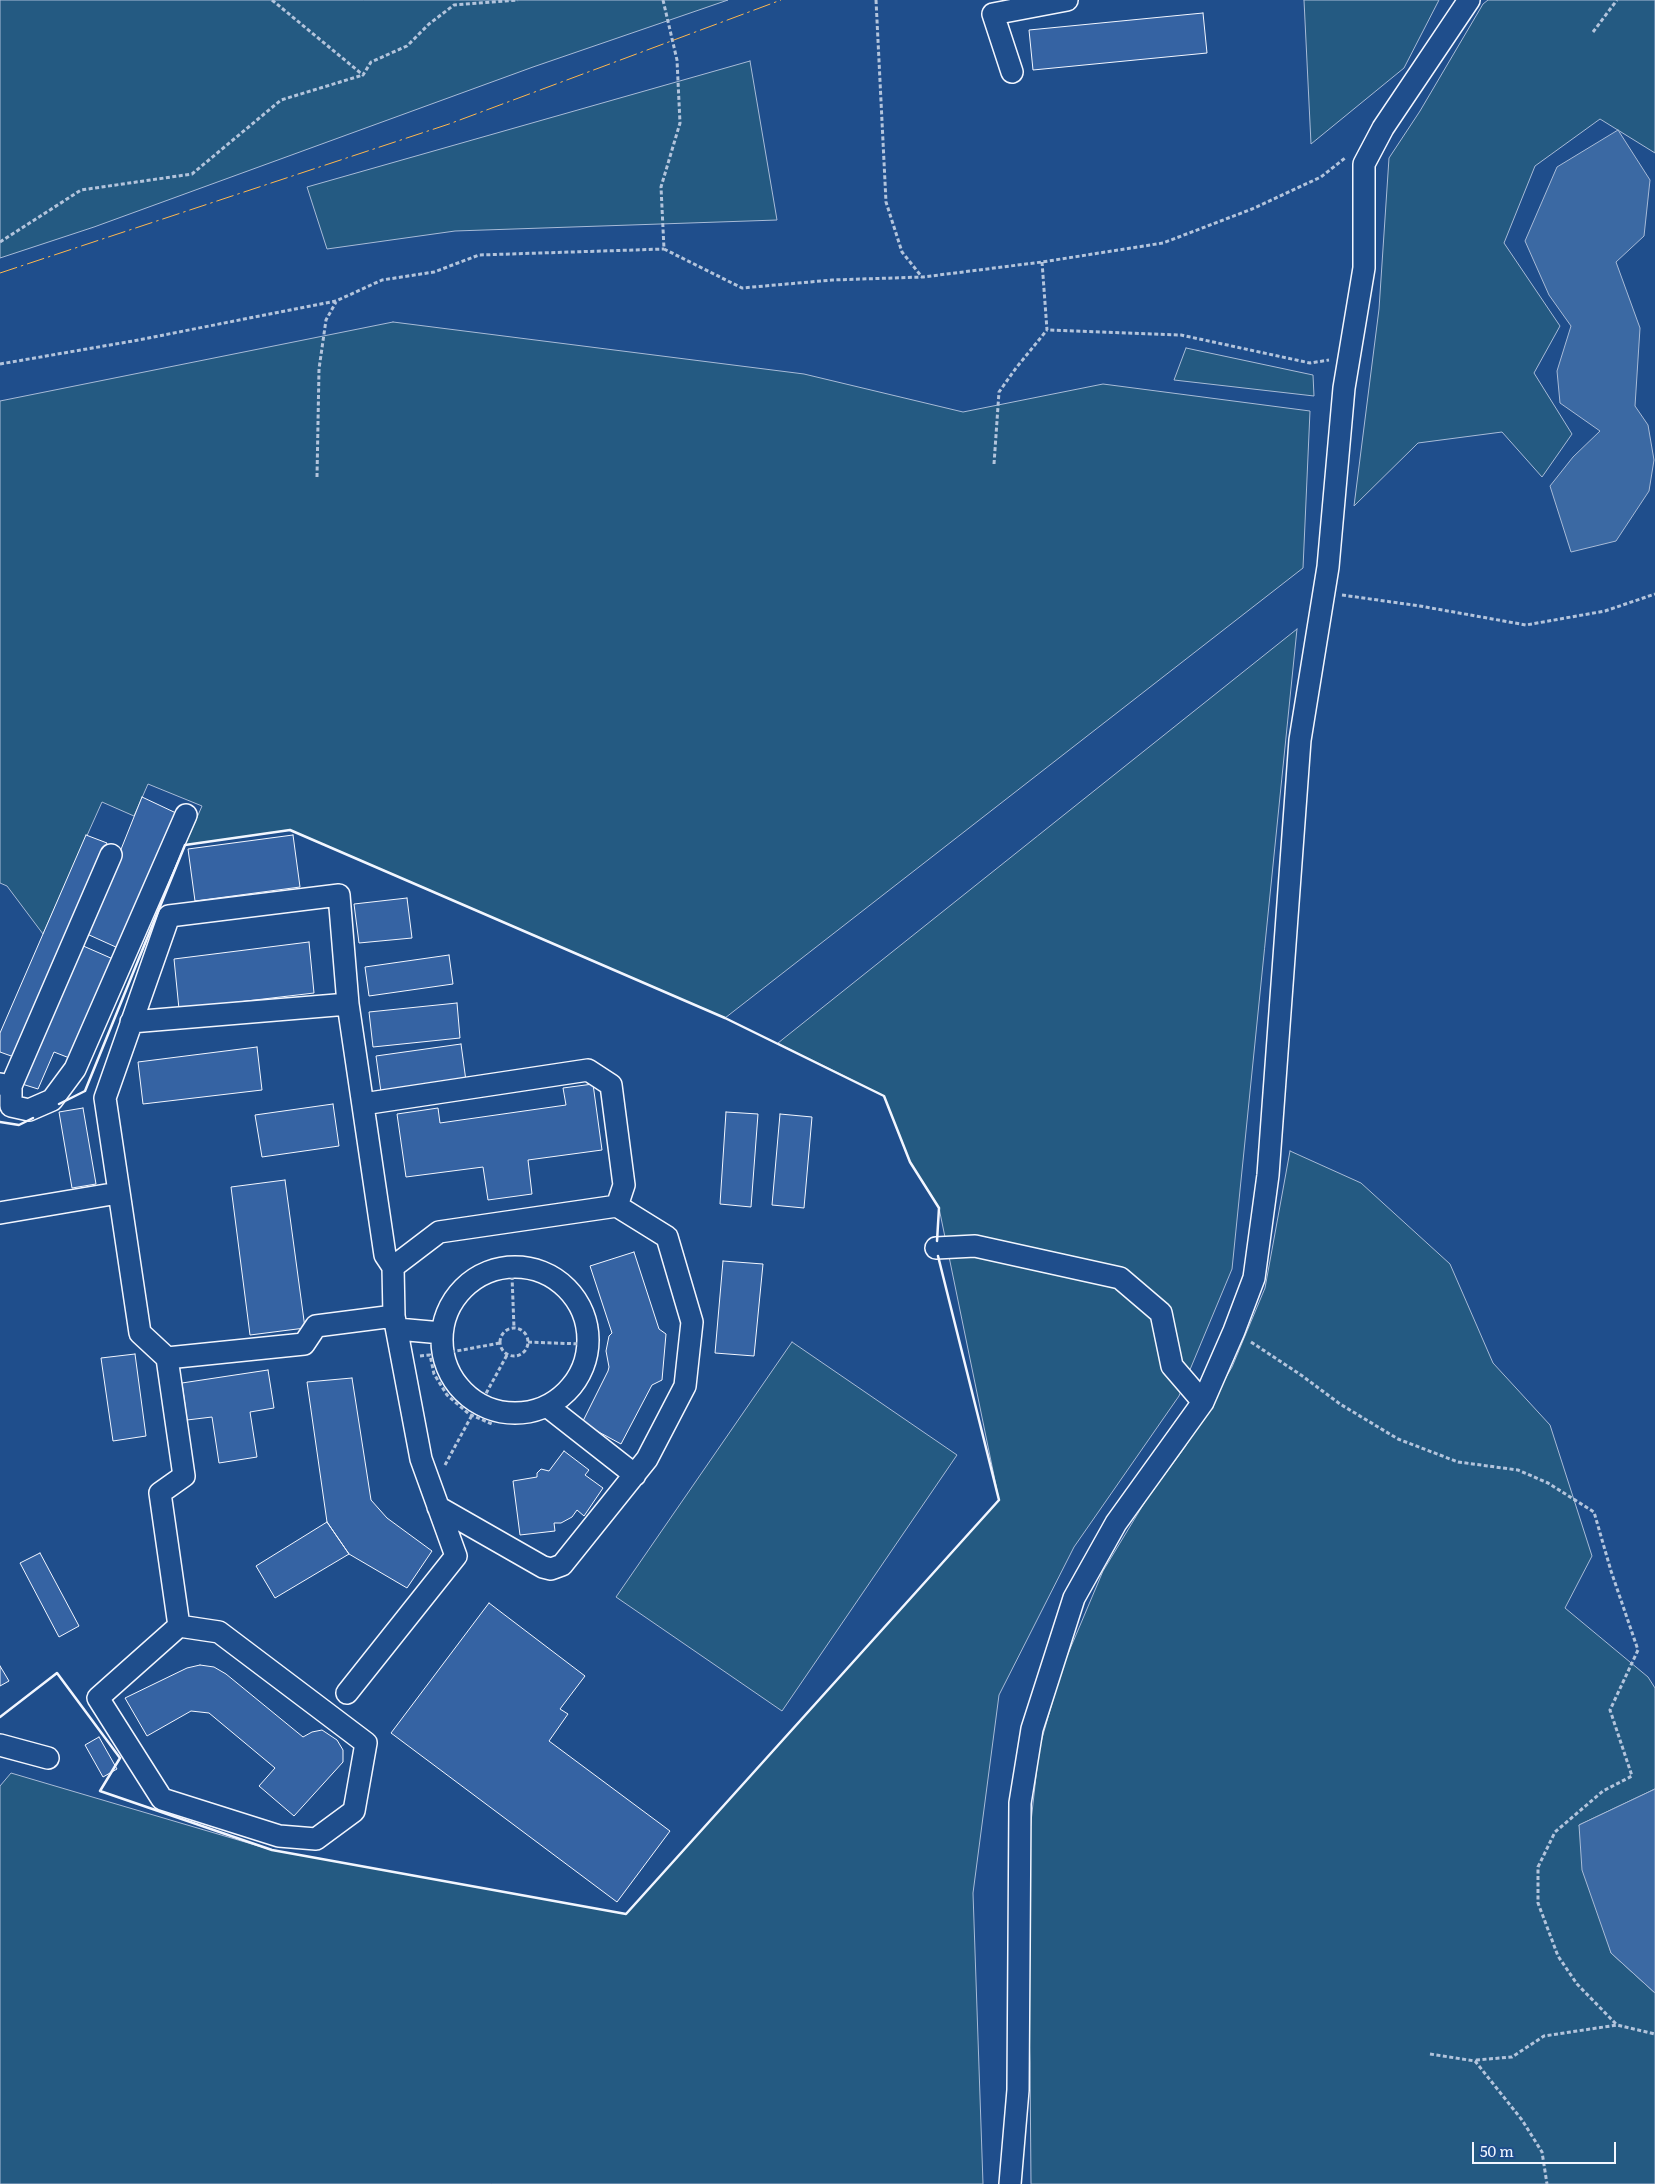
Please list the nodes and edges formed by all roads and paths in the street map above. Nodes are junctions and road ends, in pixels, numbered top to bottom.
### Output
1 (272, 0) edge
2 (518, 0) edge
3 (663, 0) edge
4 (876, 0) edge
5 (1067, 0) edge
6 (1469, 0) edge
7 (1618, 0) edge
8 (1592, 32) dead end
9 (1012, 72) dead end
10 (363, 75) junction
11 (1352, 153) dead end
12 (0, 242) edge
13 (664, 249) junction
14 (1042, 262) junction
15 (923, 277) junction
16 (336, 302) junction
17 (1047, 330) junction
18 (1349, 356) junction
19 (0, 364) edge
20 (994, 464) dead end
21 (317, 477) dead end
22 (1655, 594) edge
23 (1323, 600) junction
24 (186, 815) dead end
25 (111, 855) dead end
26 (348, 1004) junction
27 (131, 1022) junction
28 (5, 1085) edge
29 (363, 1104) junction
30 (118, 1194) junction
31 (617, 1206) junction
32 (0, 1214) edge
33 (936, 1248) dead end
34 (393, 1267) junction
35 (512, 1276) dead end
36 (395, 1323) junction
37 (514, 1328) junction
38 (1234, 1330) junction
39 (442, 1333) junction
40 (528, 1342) junction
41 (500, 1343) junction
42 (581, 1344) dead end
43 (451, 1352) dead end
44 (507, 1354) junction
45 (167, 1358) junction
46 (402, 1359) junction
47 (482, 1399) dead end
48 (1203, 1402) junction
49 (547, 1406) junction
50 (472, 1415) junction
51 (494, 1425) dead end
52 (635, 1475) junction
53 (435, 1498) junction
54 (179, 1626) junction
55 (347, 1693) dead end
56 (0, 1745) edge
57 (48, 1758) dead end
58 (1617, 2025) junction
59 (1655, 2034) edge
60 (1430, 2054) dead end
61 (1475, 2060) junction
62 (1010, 2184) edge
63 (1548, 2184) edge

1 - 10 path
2 - 10 path
3 - 13 path
4 - 15 path
5 - 9 street
6 - 18 street
7 - 8 path
10 - 12 path
11 - 14 path
13 - 15 path
13 - 16 path
14 - 15 path
14 - 17 path
16 - 19 path
16 - 21 path
17 - 18 path
17 - 20 path
18 - 23 street
22 - 23 path
23 - 38 street
24 - 28 street
25 - 28 street
26 - 27 street
26 - 27 street
26 - 29 street
27 - 30 street
29 - 31 street
29 - 34 street
30 - 32 street
30 - 45 street
31 - 34 street
31 - 52 street
33 - 48 street
34 - 36 street
35 - 37 path
36 - 39 street
36 - 45 street
36 - 46 street
37 - 40 path
37 - 41 path
38 - 48 street
38 - 58 path
39 - 49 street
39 - 49 street
40 - 42 path
40 - 44 path
41 - 43 path
41 - 44 path
44 - 47 path
45 - 54 street
46 - 50 path
46 - 53 street
48 - 62 street
49 - 52 street
50 - 51 path
50 - 53 path
52 - 53 street
53 - 55 street
54 - 54 street
56 - 57 street
58 - 59 path
58 - 61 path
60 - 61 path
61 - 63 path

